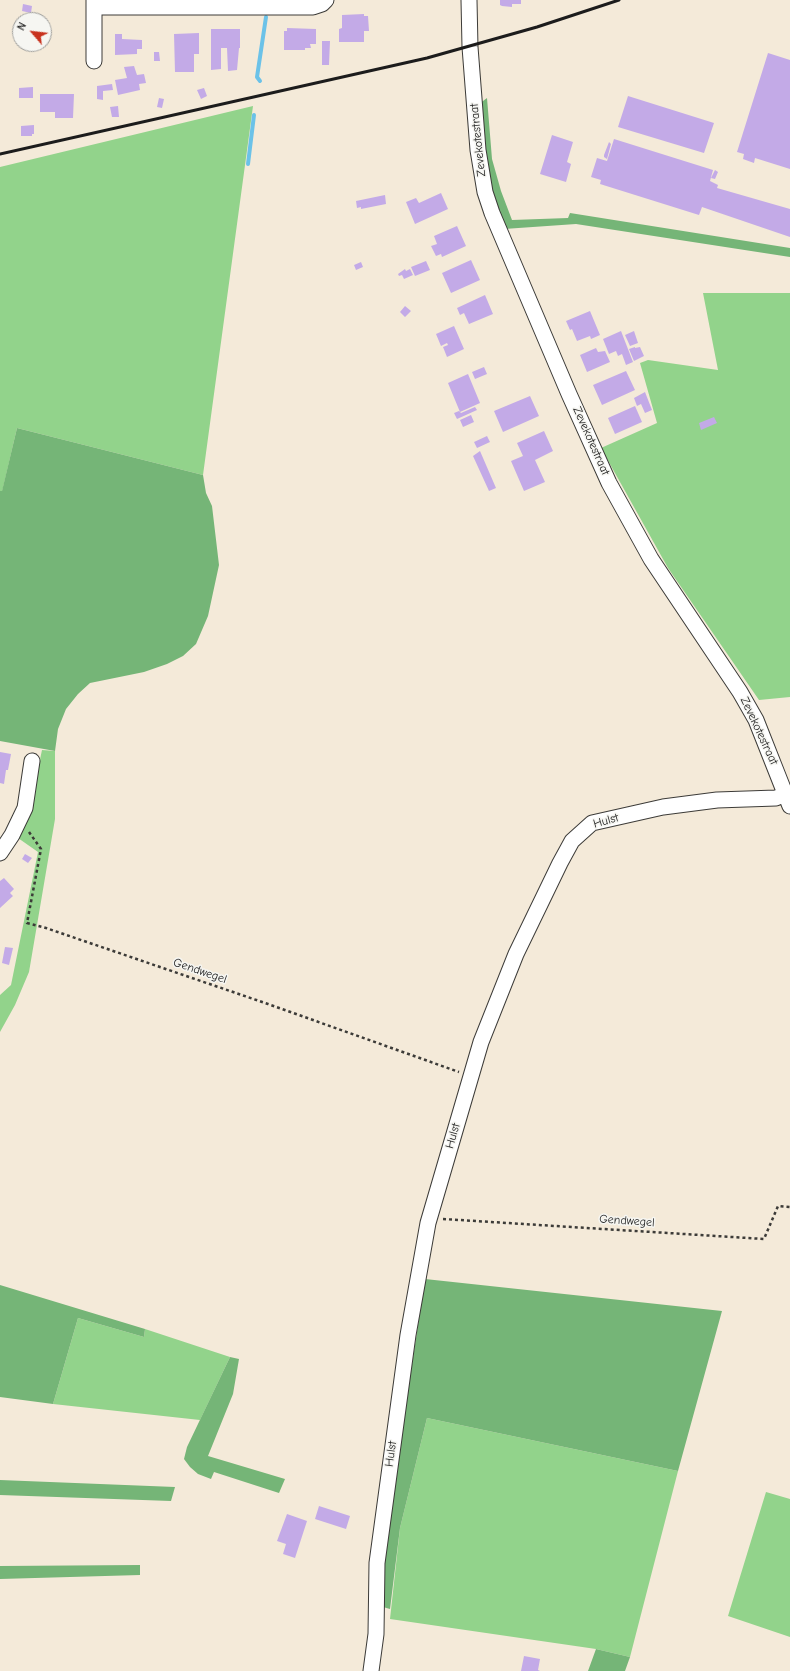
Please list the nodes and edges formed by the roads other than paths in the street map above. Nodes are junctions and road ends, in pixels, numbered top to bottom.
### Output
1 (326, 0) edge
2 (469, 0) edge
3 (94, 3) edge
4 (94, 61) dead end
5 (32, 761) dead end
6 (788, 800) edge
7 (0, 853) edge
8 (371, 1671) edge

1 - 3 street
2 - 6 street, Zevekotestraat
3 - 4 street
5 - 7 street
6 - 8 street, Hulst

